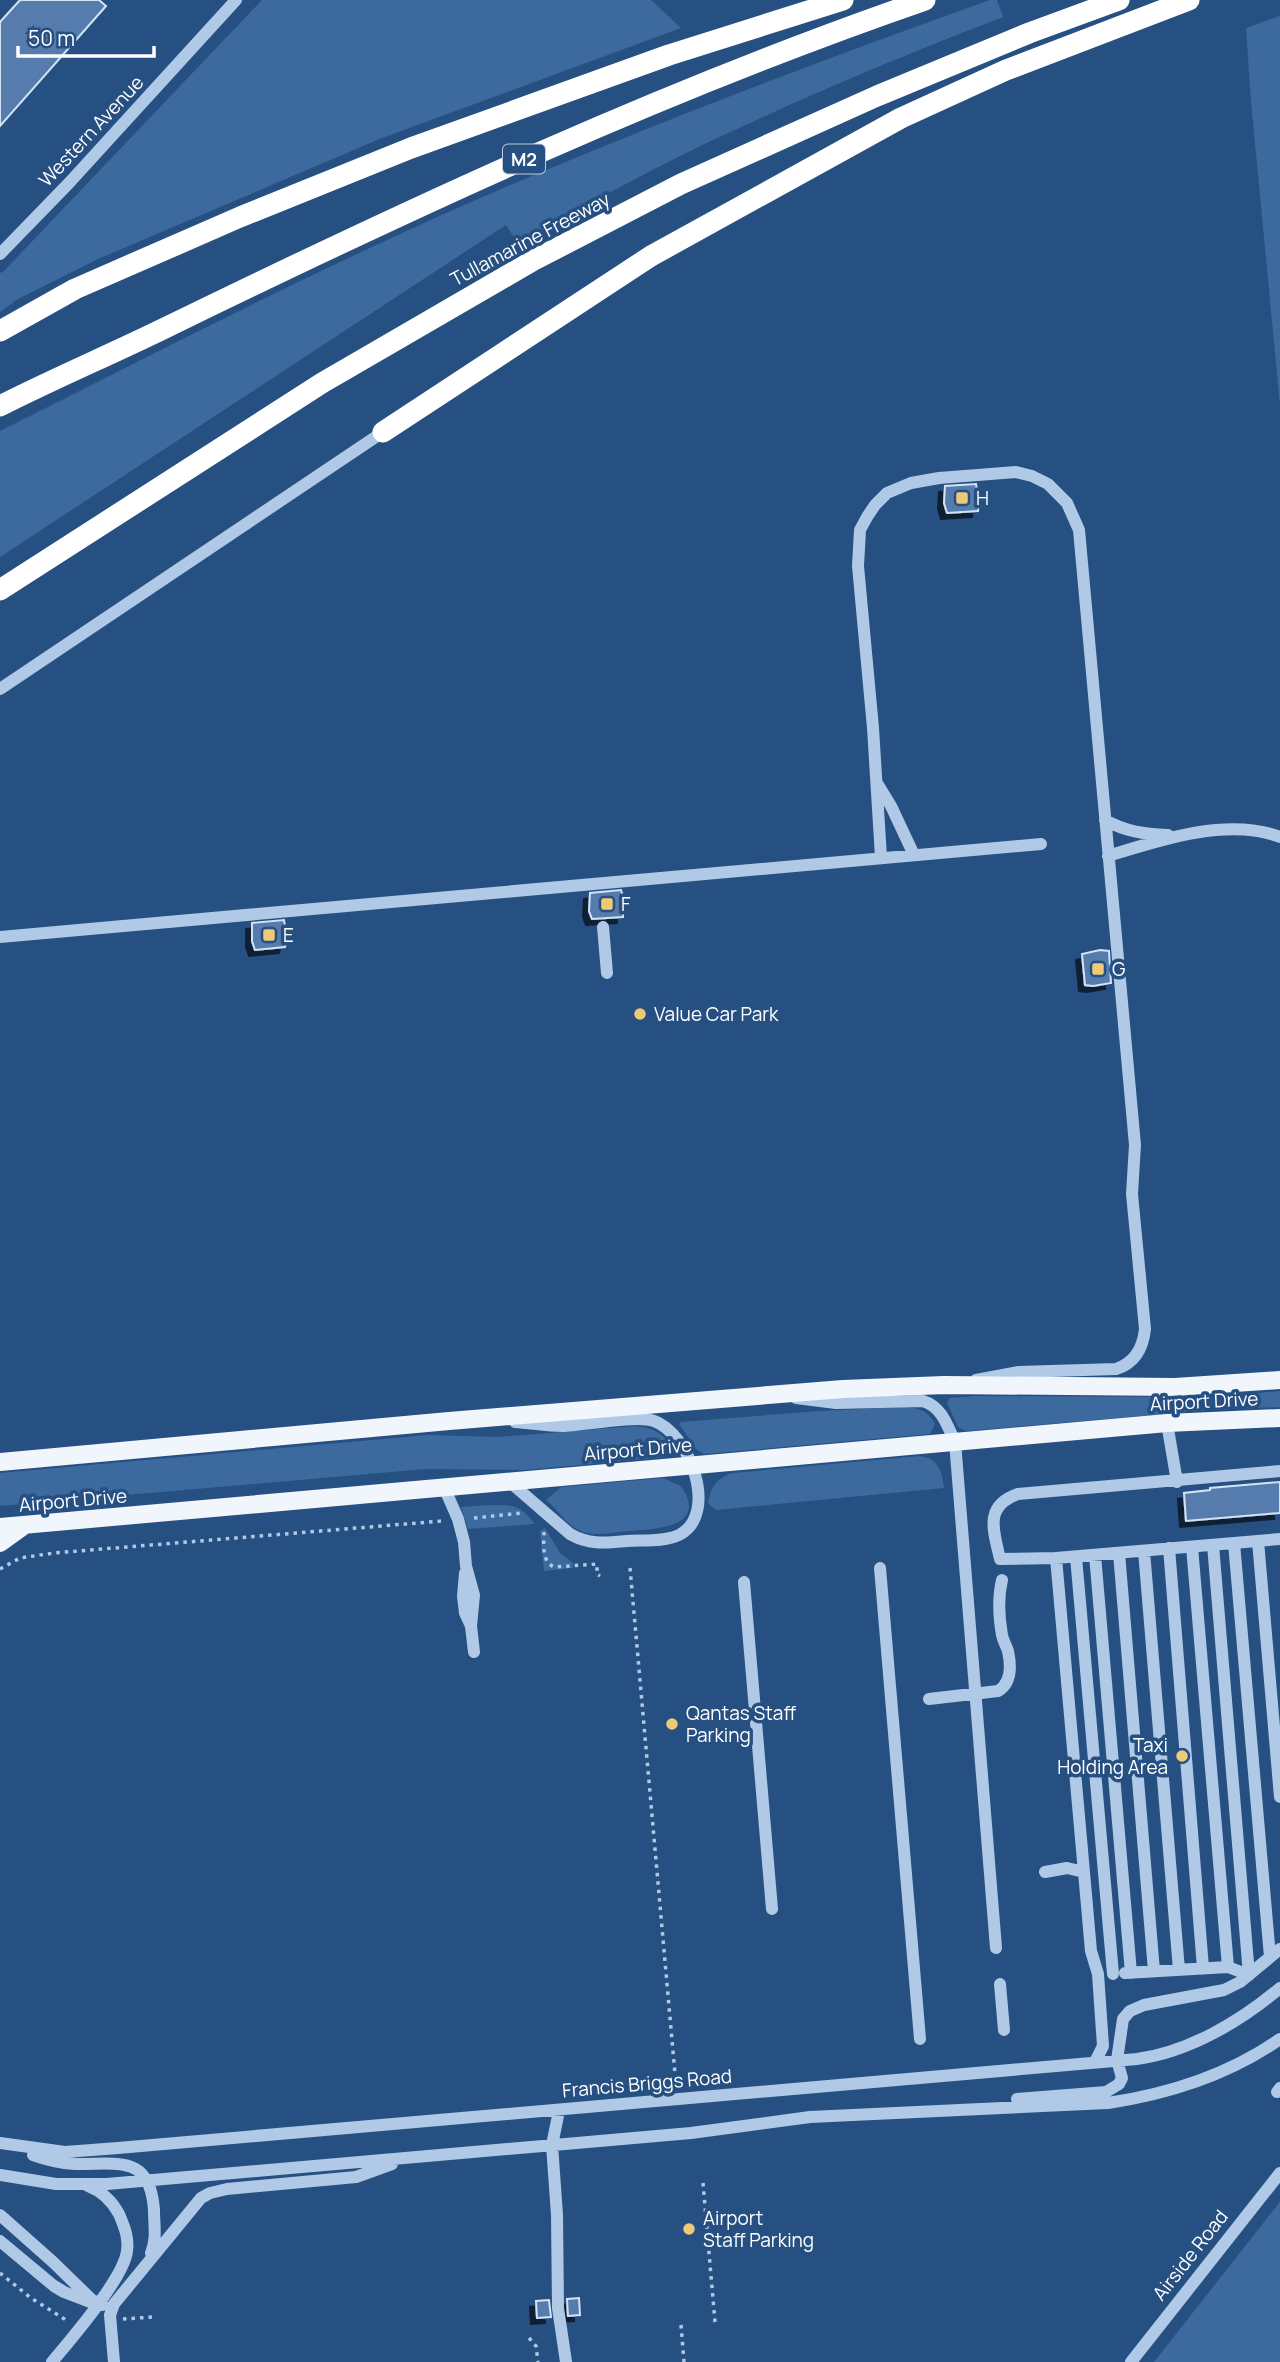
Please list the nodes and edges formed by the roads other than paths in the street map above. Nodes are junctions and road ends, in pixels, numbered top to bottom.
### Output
1 (236, 0) edge
2 (843, 0) edge
3 (925, 0) edge
4 (1119, 0) edge
5 (1189, 0) edge
6 (0, 254) edge
7 (0, 331) edge
8 (0, 406) edge
9 (383, 432) joint
10 (0, 590) edge
11 (0, 689) edge
12 (877, 783) junction
13 (1105, 820) junction
14 (1182, 836) junction
15 (1280, 836) edge
16 (1041, 844) dead end
17 (914, 855) junction
18 (1108, 856) junction
19 (881, 858) junction
20 (603, 927) dead end
21 (0, 937) edge
22 (607, 973) dead end
23 (1280, 1380) edge
24 (944, 1385) junction
25 (764, 1395) junction
26 (1280, 1418) edge
27 (488, 1419) junction
28 (1167, 1423) junction
29 (955, 1442) junction
30 (0, 1462) edge
31 (694, 1465) junction
32 (1280, 1471) edge
33 (1177, 1482) junction
34 (511, 1483) junction
35 (444, 1487) junction
36 (25, 1525) junction
37 (0, 1527) edge
38 (1280, 1539) edge
39 (1258, 1541) junction
40 (0, 1543) edge
41 (1234, 1543) junction
42 (1213, 1545) junction
43 (1192, 1546) junction
44 (1169, 1549) junction
45 (1144, 1551) junction
46 (1119, 1553) junction
47 (1095, 1555) junction
48 (1076, 1557) junction
49 (1056, 1559) junction
50 (880, 1568) dead end
51 (1002, 1580) dead end
52 (744, 1582) dead end
53 (474, 1652) dead end
54 (976, 1695) junction
55 (929, 1699) dead end
56 (1280, 1797) edge
57 (1045, 1872) dead end
58 (1084, 1872) junction
59 (772, 1909) dead end
60 (996, 1948) dead end
61 (1275, 1953) edge
62 (1228, 1967) junction
63 (1203, 1968) junction
64 (1179, 1970) junction
65 (1154, 1971) junction
66 (1131, 1972) junction
67 (1113, 1973) junction
68 (1098, 1975) junction
69 (1249, 1975) junction
70 (1000, 1984) dead end
71 (1280, 1988) edge
72 (1004, 2029) dead end
73 (920, 2039) dead end
74 (1280, 2039) edge
75 (1117, 2060) junction
76 (1094, 2062) junction
77 (559, 2111) junction
78 (810, 2117) junction
79 (2, 2144) edge
80 (552, 2146) junction
81 (409, 2158) junction
82 (1280, 2173) edge
83 (0, 2175) edge
84 (146, 2181) junction
85 (82, 2184) junction
86 (0, 2216) edge
87 (0, 2241) edge
88 (145, 2266) junction
89 (121, 2296) junction
90 (97, 2304) junction
91 (52, 2362) edge
92 (114, 2362) edge
93 (566, 2362) edge
94 (1131, 2362) edge

1 - 6 street, Western Avenue
2 - 7 highway
3 - 8 highway, M2
4 - 10 highway, Tullamarine Freeway
5 - 9 highway
9 - 11 street
12 - 13 street
12 - 17 street
12 - 19 street
13 - 14 street
13 - 18 street
14 - 15 street
14 - 18 street
16 - 17 street
17 - 19 street
18 - 24 street
19 - 21 street
20 - 22 street
23 - 24 main road, Airport Drive
24 - 25 main road, Airport Drive
25 - 27 main road, Airport Drive
25 - 29 street
26 - 28 main road, Airport Drive
27 - 30 main road, Airport Drive
27 - 31 street
28 - 29 main road, Airport Drive
28 - 33 street
29 - 31 main road, Airport Drive
29 - 54 street
31 - 34 main road, Airport Drive
31 - 34 street
32 - 33 street
33 - 49 street
34 - 35 main road, Airport Drive
35 - 36 main road, Airport Drive
35 - 53 street
36 - 37 main road, Airport Drive
36 - 40 main road
38 - 39 street
39 - 41 street
39 - 56 street
41 - 42 street
41 - 61 street
42 - 43 street
42 - 69 street
43 - 44 street
43 - 62 street
44 - 45 street
44 - 63 street
45 - 46 street
45 - 64 street
46 - 47 street
46 - 65 street
47 - 48 street
47 - 66 street
48 - 49 street
48 - 67 street
49 - 58 street
50 - 73 street
51 - 54 street
52 - 59 street
54 - 55 street
54 - 60 street
57 - 58 street
58 - 68 street
61 - 69 street
62 - 63 street
62 - 69 street
63 - 64 street
64 - 65 street
65 - 66 street
66 - 67 street
67 - 68 street
68 - 76 street
69 - 75 street
70 - 72 street
71 - 75 street, Francis Briggs Road
74 - 78 street
75 - 76 street, Francis Briggs Road
75 - 78 street
76 - 77 street, Francis Briggs Road
77 - 79 street, Francis Briggs Road
77 - 80 street
78 - 80 street
79 - 84 street
80 - 81 street
80 - 93 street
81 - 84 street
81 - 88 street
82 - 94 street, Airside Road
83 - 85 street
84 - 85 street
84 - 88 street
85 - 90 street
86 - 90 street
87 - 90 street
88 - 89 street
89 - 90 street
89 - 92 street
90 - 91 street

